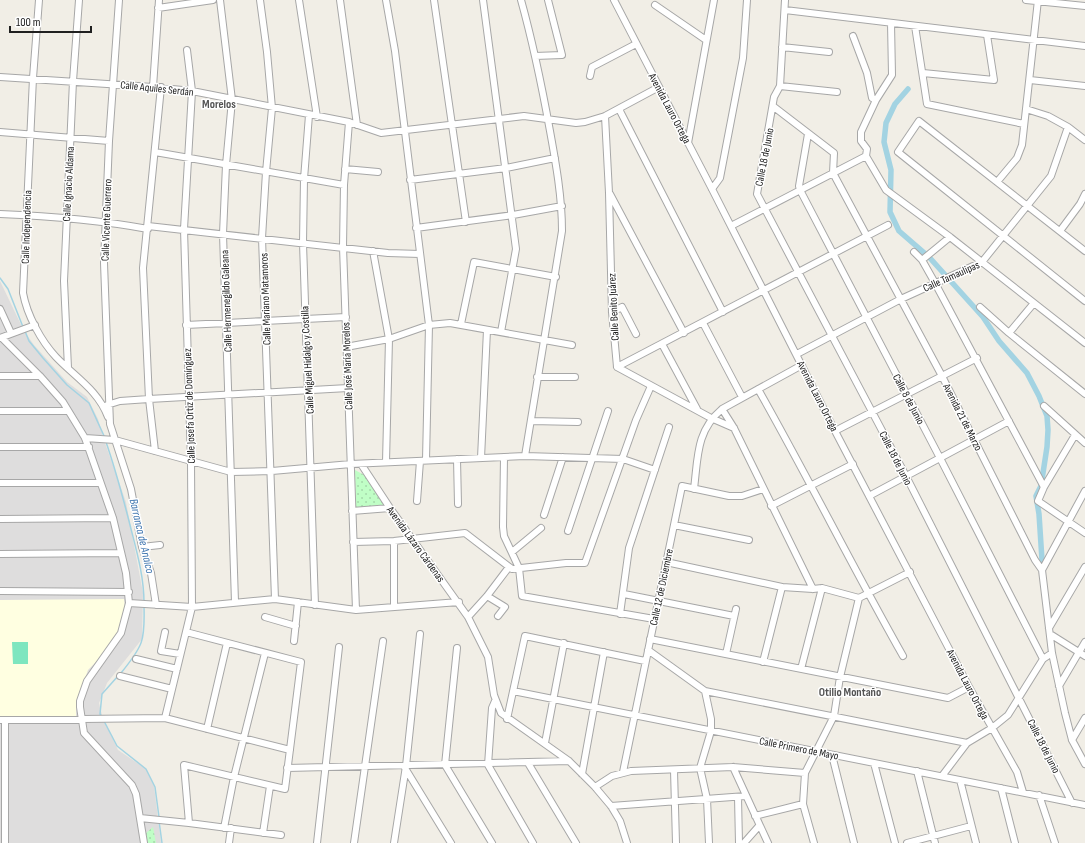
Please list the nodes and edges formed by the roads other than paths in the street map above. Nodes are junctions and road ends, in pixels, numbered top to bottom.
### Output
1 (39, 0) edge
2 (79, 0) edge
3 (119, 0) edge
4 (159, 0) edge
5 (212, 0) edge
6 (220, 0) edge
7 (260, 0) edge
8 (300, 0) edge
9 (340, 0) edge
10 (386, 0) edge
11 (434, 0) edge
12 (483, 0) edge
13 (521, 0) edge
14 (548, 0) edge
15 (614, 0) edge
16 (714, 0) edge
17 (747, 0) edge
18 (785, 0) edge
19 (1026, 0) edge
20 (1038, 1) edge
21 (655, 5) dead end
22 (1085, 6) edge
23 (158, 8) junction
24 (785, 10) junction
25 (891, 23) junction
26 (915, 26) junction
27 (987, 35) junction
28 (853, 36) dead end
29 (706, 40) junction
30 (1034, 41) junction
31 (636, 44) junction
32 (1085, 46) edge
33 (782, 47) junction
34 (187, 50) dead end
35 (829, 52) dead end
36 (535, 56) junction
37 (923, 73) junction
38 (590, 76) dead end
39 (0, 77) edge
40 (33, 78) junction
41 (1030, 80) junction
42 (73, 81) junction
43 (112, 84) junction
44 (780, 86) junction
45 (1085, 86) edge
46 (153, 87) junction
47 (161, 87) junction
48 (659, 88) junction
49 (192, 91) junction
50 (837, 92) dead end
51 (232, 100) junction
52 (876, 100) junction
53 (774, 107) junction
54 (272, 108) junction
55 (619, 109) junction
56 (1026, 109) junction
57 (309, 115) junction
58 (605, 116) junction
59 (317, 117) junction
60 (499, 119) junction
61 (548, 119) junction
62 (348, 122) junction
63 (1024, 124) junction
64 (357, 125) junction
65 (452, 125) junction
66 (1068, 127) junction
67 (404, 130) junction
68 (0, 132) edge
69 (808, 134) junction
70 (30, 136) junction
71 (70, 138) junction
72 (1085, 140) edge
73 (109, 141) junction
74 (688, 143) junction
75 (155, 152) junction
76 (866, 156) junction
77 (188, 158) junction
78 (555, 158) junction
79 (226, 165) junction
80 (506, 168) junction
81 (345, 169) junction
82 (266, 172) junction
83 (378, 172) dead end
84 (459, 173) junction
85 (834, 173) junction
86 (304, 179) junction
87 (410, 180) junction
88 (997, 182) junction
89 (344, 185) junction
90 (712, 189) junction
91 (800, 190) junction
92 (609, 193) junction
93 (1085, 194) edge
94 (562, 206) junction
95 (1028, 206) junction
96 (765, 208) junction
97 (0, 214) edge
98 (26, 215) junction
99 (513, 215) junction
100 (66, 217) junction
101 (105, 221) junction
102 (466, 222) junction
103 (888, 225) dead end
104 (731, 226) junction
105 (148, 227) junction
106 (416, 228) junction
107 (184, 229) junction
108 (1060, 231) junction
109 (223, 234) junction
110 (868, 236) junction
111 (950, 237) junction
112 (262, 238) junction
113 (1003, 238) junction
114 (303, 243) junction
115 (343, 247) junction
116 (373, 251) junction
117 (1085, 251) edge
118 (914, 252) dead end
119 (420, 254) junction
120 (834, 254) junction
121 (922, 260) junction
122 (982, 262) junction
123 (514, 269) junction
124 (798, 272) junction
125 (556, 277) junction
126 (935, 283) junction
127 (763, 291) junction
128 (901, 299) junction
129 (1085, 301) edge
130 (1034, 303) junction
131 (0, 308) edge
132 (980, 308) dead end
133 (612, 312) junction
134 (723, 312) junction
135 (866, 317) junction
136 (346, 318) junction
137 (305, 319) junction
138 (265, 321) junction
139 (226, 323) junction
140 (703, 323) junction
141 (461, 324) junction
142 (186, 325) junction
143 (429, 325) junction
144 (33, 326) junction
145 (487, 330) junction
146 (13, 332) junction
147 (501, 332) junction
148 (684, 333) junction
149 (636, 334) dead end
150 (1009, 334) junction
151 (832, 335) junction
152 (1, 338) edge
153 (389, 339) junction
154 (544, 339) junction
155 (1085, 343) edge
156 (662, 344) junction
157 (572, 345) dead end
158 (346, 347) junction
159 (797, 354) junction
160 (977, 358) junction
161 (802, 365) junction
162 (618, 367) junction
163 (68, 368) junction
164 (0, 376) edge
165 (40, 376) junction
166 (942, 376) junction
167 (537, 377) junction
168 (575, 378) dead end
169 (651, 386) junction
170 (348, 388) junction
171 (758, 389) junction
172 (309, 391) junction
173 (269, 394) junction
174 (907, 394) junction
175 (1085, 394) edge
176 (230, 396) junction
177 (189, 397) junction
178 (742, 397) junction
179 (149, 399) junction
180 (107, 406) junction
181 (1044, 406) dead end
182 (697, 409) junction
183 (722, 409) junction
184 (0, 411) edge
185 (68, 411) junction
186 (608, 411) dead end
187 (872, 412) junction
188 (711, 418) junction
189 (531, 421) junction
190 (1009, 421) junction
191 (578, 422) dead end
192 (669, 426) dead end
193 (734, 428) junction
194 (835, 432) junction
195 (1076, 435) junction
196 (87, 438) junction
197 (112, 440) junction
198 (974, 440) junction
199 (1085, 443) edge
200 (0, 447) edge
201 (89, 447) junction
202 (155, 451) junction
203 (525, 456) junction
204 (504, 457) junction
205 (563, 457) junction
206 (481, 458) junction
207 (593, 458) junction
208 (940, 458) junction
209 (457, 459) junction
210 (623, 459) junction
211 (423, 461) junction
212 (192, 462) junction
213 (386, 462) junction
214 (351, 464) junction
215 (361, 464) junction
216 (853, 464) junction
217 (312, 468) junction
218 (655, 470) junction
219 (272, 471) junction
220 (231, 472) junction
221 (906, 476) junction
222 (100, 482) junction
223 (0, 483) edge
224 (812, 485) junction
225 (1043, 485) junction
226 (694, 489) junction
227 (763, 489) junction
228 (1085, 491) edge
229 (869, 496) junction
230 (417, 501) dead end
231 (458, 504) dead end
232 (771, 506) junction
233 (390, 508) junction
234 (352, 511) junction
235 (544, 515) dead end
236 (113, 518) junction
237 (0, 519) edge
238 (1067, 522) junction
239 (674, 524) junction
240 (541, 528) dead end
241 (568, 531) dead end
242 (1085, 533) edge
243 (412, 540) junction
244 (749, 540) dead end
245 (394, 541) junction
246 (353, 542) junction
247 (160, 545) dead end
248 (142, 547) junction
249 (512, 552) junction
250 (121, 553) junction
251 (0, 554) edge
252 (666, 562) junction
253 (509, 567) junction
254 (1085, 567) edge
255 (519, 568) junction
256 (1042, 570) junction
257 (910, 572) junction
258 (822, 588) junction
259 (813, 589) junction
260 (782, 590) junction
261 (0, 591) edge
262 (129, 592) junction
263 (867, 592) junction
264 (624, 594) junction
265 (487, 596) junction
266 (858, 598) junction
267 (275, 599) junction
268 (658, 600) junction
269 (235, 602) junction
270 (298, 602) junction
271 (459, 602) junction
272 (130, 603) junction
273 (152, 604) junction
274 (315, 605) junction
275 (192, 606) junction
276 (394, 606) junction
277 (736, 609) dead end
278 (356, 610) junction
279 (620, 614) junction
280 (498, 616) dead end
281 (734, 616) junction
282 (265, 617) dead end
283 (468, 617) junction
284 (654, 620) junction
285 (296, 626) junction
286 (1049, 631) junction
287 (165, 632) dead end
288 (186, 632) junction
289 (420, 634) dead end
290 (650, 639) junction
291 (294, 641) dead end
292 (383, 641) dead end
293 (1085, 642) edge
294 (227, 643) junction
295 (564, 643) junction
296 (339, 647) dead end
297 (457, 648) dead end
298 (648, 650) junction
299 (604, 652) junction
300 (1079, 652) junction
301 (265, 653) junction
302 (1052, 653) junction
303 (180, 654) junction
304 (726, 654) junction
305 (903, 656) dead end
306 (1085, 656) edge
307 (136, 659) dead end
308 (1043, 659) junction
309 (646, 661) junction
310 (763, 662) junction
311 (177, 669) junction
312 (801, 669) junction
313 (120, 676) dead end
314 (840, 677) junction
315 (1059, 686) junction
316 (969, 687) junction
317 (172, 689) junction
318 (513, 691) junction
319 (705, 691) junction
320 (1020, 697) junction
321 (553, 699) junction
322 (496, 701) junction
323 (594, 707) junction
324 (634, 715) junction
325 (834, 716) junction
326 (165, 718) junction
327 (1085, 718) edge
328 (82, 719) junction
329 (506, 719) junction
330 (2, 720) edge
331 (992, 728) junction
332 (207, 729) junction
333 (711, 731) junction
334 (244, 738) junction
335 (1072, 740) junction
336 (970, 742) junction
337 (545, 743) junction
338 (290, 750) junction
339 (816, 752) junction
340 (2, 754) edge
341 (832, 755) junction
342 (569, 762) junction
343 (528, 763) junction
344 (874, 763) junction
345 (1085, 764) edge
346 (445, 765) junction
347 (488, 765) junction
348 (365, 767) junction
349 (406, 767) junction
350 (287, 768) junction
351 (325, 768) junction
352 (700, 768) junction
353 (733, 768) junction
354 (674, 770) junction
355 (917, 771) junction
356 (623, 772) junction
357 (805, 773) junction
358 (582, 774) junction
359 (942, 776) junction
360 (234, 777) junction
361 (960, 780) junction
362 (270, 786) junction
363 (595, 787) junction
364 (1000, 788) junction
365 (3, 789) edge
366 (1023, 792) junction
367 (1039, 795) junction
368 (746, 796) junction
369 (738, 797) junction
370 (707, 799) junction
371 (675, 801) junction
372 (1072, 803) junction
373 (803, 804) junction
374 (1085, 805) edge
375 (611, 806) junction
376 (755, 816) junction
377 (140, 818) junction
378 (3, 821) edge
379 (189, 823) junction
380 (760, 826) junction
381 (971, 826) junction
382 (227, 828) junction
383 (263, 833) junction
384 (282, 835) dead end
385 (933, 836) junction
386 (5, 843) edge
387 (144, 843) edge
388 (229, 843) edge
389 (317, 843) edge
390 (354, 843) edge
391 (394, 843) edge
392 (451, 843) edge
393 (492, 843) edge
394 (533, 843) edge
395 (576, 843) edge
396 (627, 843) edge
397 (676, 843) edge
398 (709, 843) edge
399 (739, 843) edge
400 (744, 843) edge
401 (768, 843) edge
402 (814, 843) edge
403 (854, 843) edge
404 (895, 843) edge
405 (907, 843) edge
406 (935, 843) edge
407 (976, 843) edge
408 (1015, 843) edge
409 (1055, 843) edge

1 - 40 street, Calle Independencia
2 - 42 street, Calle Ignacio Aldama
3 - 43 street, Calle Vicente Guerrero
4 - 23 street
5 - 23 street
6 - 51 street, Calle Hermenegildo Galeana
7 - 54 street, Calle Mariano Matamoros
8 - 59 street
9 - 64 street
10 - 67 street
11 - 65 street
12 - 60 street
13 - 36 street
14 - 36 street
15 - 31 street, Avenida Lauro Ortega
16 - 29 street
17 - 90 street
18 - 24 street
19 - 20 street
20 - 22 street
20 - 30 street
21 - 29 street
23 - 46 street
24 - 25 street
24 - 33 street
25 - 26 street
25 - 52 street
26 - 27 street
26 - 37 street
27 - 30 street
27 - 37 street
28 - 52 street
29 - 74 street
30 - 32 street
30 - 41 street
31 - 38 street
31 - 48 street, Avenida Lauro Ortega
33 - 35 street
33 - 44 street
34 - 49 street, Calle Josefa Ortiz de Domínguez
36 - 61 street
37 - 63 street
39 - 40 street, Calle Aquiles Serdán
40 - 42 street, Calle Aquiles Serdán
40 - 70 street, Calle Independencia
41 - 45 street
41 - 56 street
42 - 43 street, Calle Aquiles Serdán
42 - 71 street, Calle Ignacio Aldama
43 - 46 street, Calle Aquiles Serdán
43 - 73 street, Calle Vicente Guerrero
44 - 50 street
44 - 53 street, Calle 18 de Junio
46 - 47 street, Calle Aquiles Serdán
47 - 49 street, Calle Aquiles Serdán
47 - 75 street
48 - 55 street
48 - 74 street, Avenida Lauro Ortega
49 - 51 street, Calle Aquiles Serdán
49 - 77 street, Calle Josefa Ortiz de Domínguez
51 - 54 street, Calle Aquiles Serdán
51 - 79 street, Calle Hermenegildo Galeana
52 - 76 street
53 - 69 street, Avenida 21 de Marzo
53 - 96 street, Calle 18 de Junio
54 - 57 street, Calle Aquiles Serdán
54 - 82 street, Calle Mariano Matamoros
55 - 58 street
55 - 134 street
56 - 63 street
56 - 66 street
57 - 59 street, Calle Aquiles Serdán
57 - 86 street, Calle Miguel Hidalgo y Costilla
58 - 61 street
58 - 92 street, Calle Benito Juárez
59 - 62 street, Calle Aquiles Serdán
60 - 61 street
60 - 65 street
60 - 80 street
61 - 78 street
62 - 64 street, Calle Aquiles Serdán
62 - 81 street, Calle José María Morelos
63 - 88 street
64 - 67 street, Calle Aquiles Serdán
65 - 67 street
65 - 84 street
66 - 72 street
66 - 95 street, Calle Tamaulipas
67 - 87 street
68 - 70 street
69 - 85 street, Avenida 21 de Marzo
69 - 91 street
70 - 71 street
70 - 98 street, Calle Independencia
71 - 73 street
71 - 100 street, Calle Ignacio Aldama
73 - 101 street, Calle Vicente Guerrero
74 - 90 street, Avenida Lauro Ortega
75 - 77 street
75 - 105 street
76 - 85 street
76 - 111 street
77 - 79 street
77 - 107 street, Calle Josefa Ortiz de Domínguez
78 - 80 street
78 - 94 street
79 - 82 street
79 - 109 street, Calle Hermenegildo Galeana
80 - 84 street
80 - 99 street
81 - 83 street
81 - 89 street, Calle José María Morelos
82 - 86 street
82 - 112 street, Calle Mariano Matamoros
84 - 87 street
84 - 102 street
85 - 91 street
85 - 110 street, Avenida 21 de Marzo
86 - 89 street
86 - 114 street, Calle Miguel Hidalgo y Costilla
87 - 106 street
88 - 95 street
88 - 113 street
89 - 115 street, Calle José María Morelos
90 - 104 street, Avenida Lauro Ortega
91 - 96 street
91 - 120 street, Calle 8 de Junio
92 - 133 street, Calle Benito Juárez
92 - 148 street
93 - 108 street
94 - 99 street
94 - 125 street
95 - 108 street
95 - 113 street, Calle Tamaulipas
96 - 104 street
96 - 124 street, Calle 18 de Junio
97 - 98 street
98 - 100 street
98 - 144 street, Calle Independencia
99 - 102 street
99 - 123 street
100 - 101 street
100 - 163 street, Calle Ignacio Aldama
101 - 105 street
101 - 180 street, Calle Vicente Guerrero
102 - 106 street
103 - 110 street
104 - 127 street, Avenida Lauro Ortega
105 - 107 street
105 - 179 street
106 - 119 street
107 - 109 street
107 - 142 street, Calle Josefa Ortiz de Domínguez
108 - 117 street
109 - 112 street
109 - 139 street, Calle Hermenegildo Galeana
110 - 120 street
110 - 128 street, Avenida 21 de Marzo
111 - 121 street
111 - 122 street
112 - 114 street
112 - 138 street, Calle Mariano Matamoros
113 - 122 street, Calle Tamaulipas
113 - 129 street
114 - 115 street
114 - 137 street, Calle Miguel Hidalgo y Costilla
115 - 116 street
115 - 136 street, Calle José María Morelos
116 - 119 street
116 - 153 street
118 - 121 street
119 - 143 street
120 - 124 street
120 - 135 street, Calle 8 de Junio
121 - 126 street
122 - 126 street, Calle Tamaulipas
122 - 130 street
123 - 125 street
123 - 141 street
123 - 147 street
124 - 127 street
124 - 151 street, Calle 18 de Junio
125 - 154 street
126 - 128 street, Calle Tamaulipas
126 - 160 street
127 - 134 street
127 - 159 street, Avenida Lauro Ortega
128 - 135 street, Calle Tamaulipas
128 - 166 street, Avenida 21 de Marzo
130 - 150 street
130 - 155 street
131 - 146 street
132 - 150 street
133 - 149 street
133 - 162 street, Calle Benito Juárez
134 - 140 street
135 - 151 street, Calle Tamaulipas
135 - 174 street, Calle 8 de Junio
136 - 137 street
136 - 158 street, Calle José María Morelos
137 - 138 street
137 - 172 street, Calle Miguel Hidalgo y Costilla
138 - 139 street
138 - 173 street, Calle Mariano Matamoros
139 - 142 street
139 - 176 street, Calle Hermenegildo Galeana
140 - 148 street
140 - 178 street
141 - 143 street
141 - 145 street
142 - 177 street, Calle Josefa Ortiz de Domínguez
143 - 153 street
143 - 211 street
144 - 146 street
144 - 163 street, Calle Independencia
145 - 147 street
145 - 206 street
146 - 152 street
147 - 154 street
148 - 156 street
150 - 175 street
151 - 159 street, Calle Tamaulipas
151 - 187 street, Calle 18 de Junio
152 - 165 street
153 - 158 street
153 - 213 street
154 - 157 street
154 - 167 street
156 - 162 street
156 - 182 street
158 - 170 street, Calle José María Morelos
159 - 161 street, Avenida Lauro Ortega
160 - 166 street
160 - 190 street
161 - 171 street
161 - 194 street, Avenida Lauro Ortega
162 - 169 street
163 - 180 street, Calle Independencia
164 - 165 street
165 - 185 street
166 - 174 street
166 - 198 street, Avenida 21 de Marzo
167 - 168 street
167 - 189 street
169 - 182 street
169 - 210 street
170 - 172 street
170 - 214 street, Calle José María Morelos
171 - 178 street
171 - 224 street
172 - 173 street
172 - 217 street, Calle Miguel Hidalgo y Costilla
173 - 176 street
173 - 219 street, Calle Mariano Matamoros
174 - 187 street
174 - 208 street, Calle 8 de Junio
176 - 177 street
176 - 220 street, Calle Hermenegildo Galeana
177 - 179 street
177 - 212 street, Calle Josefa Ortiz de Domínguez
178 - 183 street
179 - 180 street
179 - 202 street
180 - 197 street, Calle Vicente Guerrero
181 - 195 street
182 - 188 street
183 - 188 street
183 - 193 street
184 - 185 street
185 - 196 street
186 - 207 street
187 - 194 street
187 - 221 street, Calle 18 de Junio
188 - 193 street
188 - 226 street
189 - 191 street
189 - 203 street
190 - 198 street
190 - 225 street
192 - 218 street
193 - 227 street
194 - 216 street, Avenida Lauro Ortega
195 - 199 street
195 - 225 street
196 - 197 street
196 - 201 street
197 - 202 street
197 - 248 street, Calle Vicente Guerrero
198 - 208 street
198 - 256 street, Avenida 21 de Marzo
200 - 201 street
201 - 222 street
202 - 212 street
203 - 204 street
203 - 205 street
204 - 206 street
204 - 249 street
205 - 207 street
205 - 235 street
206 - 209 street
207 - 210 street
207 - 241 street
208 - 221 street
208 - 308 street, Calle 8 de Junio
209 - 211 street
209 - 231 street
210 - 218 street
210 - 255 street
211 - 213 street
211 - 230 street
212 - 220 street
212 - 275 street, Calle Josefa Ortiz de Domínguez
213 - 215 street
214 - 215 street
214 - 217 street
214 - 234 street, Calle José María Morelos
215 - 233 street, Avenida Lázaro Cárdenas
216 - 224 street
216 - 229 street, Avenida Lauro Ortega
217 - 219 street
217 - 274 street, Calle Miguel Hidalgo y Costilla
218 - 264 street
219 - 220 street
219 - 267 street, Calle Mariano Matamoros
220 - 269 street, Calle Hermenegildo Galeana
221 - 229 street
221 - 320 street, Calle 18 de Junio
222 - 223 street
222 - 236 street
224 - 232 street
224 - 263 street
225 - 238 street
226 - 227 street
226 - 239 street, Calle 12 de Diciembre
227 - 232 street
228 - 238 street
229 - 257 street, Avenida Lauro Ortega
232 - 259 street
233 - 234 street
233 - 243 street, Avenida Lázaro Cárdenas
234 - 246 street, Calle José María Morelos
236 - 237 street
236 - 250 street
238 - 242 street
238 - 256 street
239 - 244 street
239 - 252 street, Calle 12 de Diciembre
240 - 249 street
243 - 245 street
243 - 253 street
243 - 271 street, Avenida Lázaro Cárdenas
245 - 246 street
245 - 276 street
246 - 278 street, Calle José María Morelos
247 - 248 street
248 - 273 street, Calle Vicente Guerrero
249 - 255 street
250 - 251 street
250 - 262 street
252 - 260 street
252 - 268 street, Calle 12 de Diciembre
253 - 255 street
253 - 265 street
254 - 286 street
255 - 279 street
256 - 286 street, Avenida 21 de Marzo
257 - 263 street
257 - 316 street, Avenida Lauro Ortega
258 - 259 street
258 - 266 street
258 - 312 street
259 - 260 street
260 - 310 street
261 - 262 street
262 - 272 street
263 - 266 street
263 - 305 street
264 - 268 street
264 - 279 street
265 - 280 street
265 - 283 street
266 - 314 street
267 - 269 street
267 - 270 street
268 - 281 street
268 - 284 street, Calle 12 de Diciembre
269 - 275 street
270 - 274 street
270 - 285 street
271 - 276 street
271 - 283 street, Avenida Lázaro Cárdenas
272 - 273 street
272 - 328 street
273 - 275 street
274 - 278 street
275 - 288 street, Calle Josefa Ortiz de Domínguez
276 - 278 street
277 - 281 street
279 - 284 street
281 - 304 street
282 - 285 street
283 - 322 street, Avenida Lázaro Cárdenas
284 - 290 street, Calle 12 de Diciembre
285 - 291 street
286 - 300 street
286 - 302 street, Avenida 21 de Marzo
287 - 303 street
288 - 294 street
288 - 303 street, Calle Josefa Ortiz de Domínguez
289 - 349 street
290 - 298 street, Calle 12 de Diciembre
290 - 304 street
292 - 348 street
293 - 300 street
294 - 301 street
294 - 332 street
295 - 299 street
295 - 318 street
295 - 321 street
296 - 351 street
297 - 346 street
298 - 309 street, Calle 12 de Diciembre
298 - 319 street
299 - 309 street
299 - 323 street
300 - 306 street
300 - 315 street
301 - 334 street
301 - 338 street
302 - 308 street
302 - 315 street, Avenida 21 de Marzo
303 - 311 street, Calle Josefa Ortiz de Domínguez
304 - 310 street
307 - 311 street
308 - 320 street
309 - 324 street, Calle 12 de Diciembre
310 - 312 street
311 - 317 street, Calle Josefa Ortiz de Domínguez
312 - 314 street
313 - 317 street
314 - 316 street
314 - 325 street
315 - 335 street, Avenida 21 de Marzo
316 - 331 street, Avenida Lauro Ortega
317 - 326 street, Calle Josefa Ortiz de Domínguez
318 - 321 street, Calle Primero de Mayo
318 - 329 street
319 - 325 street
319 - 333 street
320 - 331 street
320 - 372 street, Calle 18 de Junio
321 - 323 street, Calle Primero de Mayo
321 - 337 street
322 - 329 street, Avenida Lázaro Cárdenas
322 - 347 street
323 - 324 street, Calle Primero de Mayo
323 - 358 street
324 - 333 street, Calle Primero de Mayo
324 - 356 street, Calle 12 de Diciembre
325 - 336 street
325 - 339 street
326 - 328 street
326 - 332 street
327 - 335 street
328 - 330 street
328 - 377 street
329 - 337 street, Avenida Lázaro Cárdenas
330 - 340 street
331 - 336 street
331 - 366 street, Avenida Lauro Ortega
332 - 334 street
333 - 339 street, Calle Primero de Mayo
333 - 352 street
334 - 338 street
334 - 360 street
335 - 345 street, Avenida 21 de Marzo
336 - 359 street
337 - 342 street, Avenida Lázaro Cárdenas
338 - 350 street
339 - 341 street, Calle Primero de Mayo
339 - 357 street
340 - 365 street
341 - 344 street, Calle Primero de Mayo
341 - 403 street
342 - 343 street
342 - 358 street, Avenida Lázaro Cárdenas
343 - 347 street
343 - 395 street
344 - 355 street, Calle Primero de Mayo
344 - 404 street
346 - 347 street
346 - 349 street
346 - 393 street
347 - 394 street
348 - 349 street
348 - 351 street
348 - 390 street
349 - 391 street
349 - 392 street
350 - 351 street
350 - 362 street
351 - 389 street
352 - 353 street
352 - 354 street
352 - 370 street
353 - 357 street
353 - 368 street
354 - 356 street
354 - 371 street
355 - 359 street, Calle Primero de Mayo
355 - 385 street
356 - 363 street
357 - 373 street
358 - 363 street, Avenida Lázaro Cárdenas
359 - 361 street, Calle Primero de Mayo
360 - 362 street
360 - 379 street
360 - 382 street
361 - 364 street, Calle Primero de Mayo
361 - 381 street
362 - 383 street
363 - 375 street, Avenida Lázaro Cárdenas
364 - 366 street, Calle Primero de Mayo
364 - 408 street
365 - 378 street
366 - 367 street, Calle Primero de Mayo
367 - 372 street, Calle Primero de Mayo
367 - 409 street
368 - 369 street
368 - 376 street
369 - 370 street
369 - 399 street
370 - 371 street
370 - 398 street
371 - 375 street
371 - 397 street
372 - 374 street, Calle Primero de Mayo
373 - 376 street
373 - 402 street
375 - 396 street, Avenida Lázaro Cárdenas
376 - 380 street
377 - 379 street
377 - 387 street
378 - 386 street
379 - 382 street
380 - 400 street
380 - 401 street
381 - 385 street
381 - 407 street
382 - 383 street
382 - 388 street
383 - 384 street
385 - 405 street
385 - 406 street

